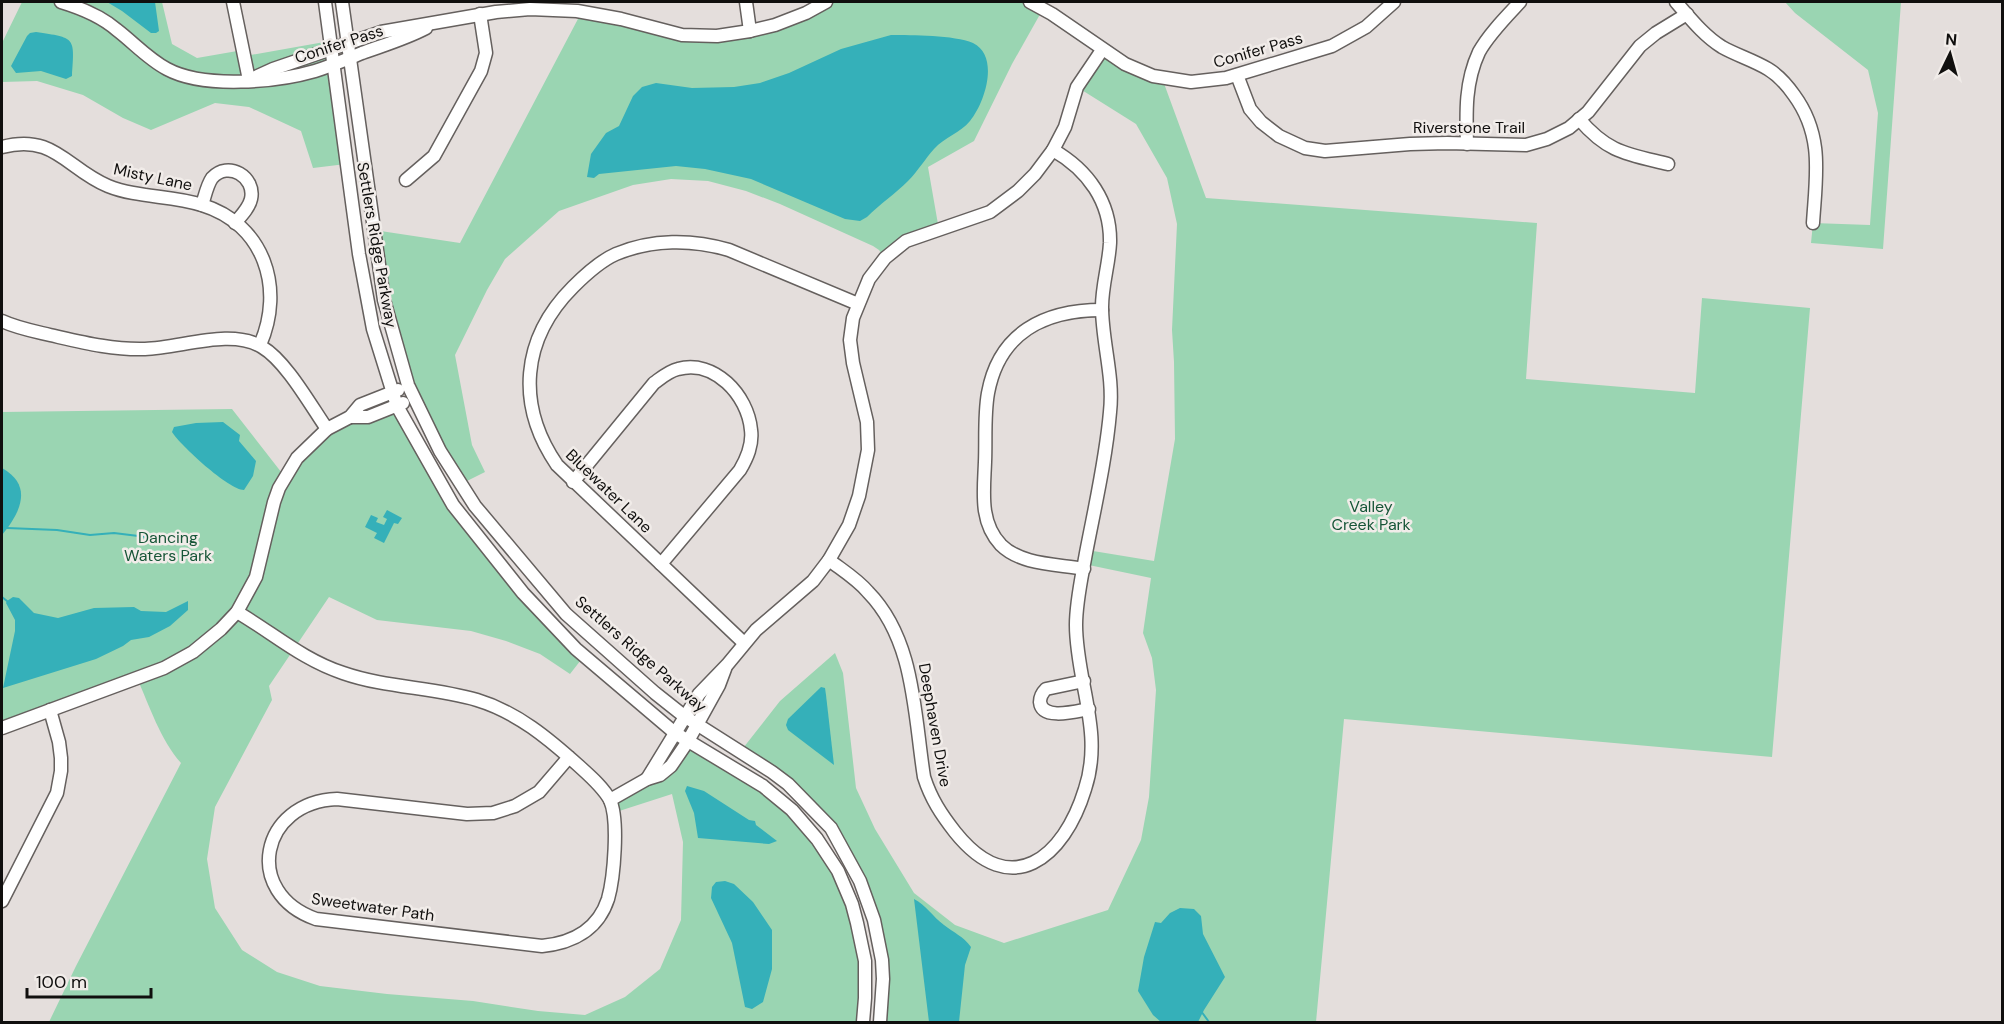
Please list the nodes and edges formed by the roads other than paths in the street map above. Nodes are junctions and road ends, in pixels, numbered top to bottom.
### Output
1 (60, 2) edge
2 (233, 2) edge
3 (325, 2) edge
4 (342, 2) edge
5 (746, 2) edge
6 (826, 2) edge
7 (1029, 2) edge
8 (1520, 2) edge
9 (1676, 2) edge
10 (1386, 4) edge
11 (530, 5) edge
12 (480, 14) junction
13 (1687, 14) junction
14 (435, 23) junction
15 (750, 31) junction
16 (348, 44) junction
17 (331, 50) junction
18 (1102, 50) junction
19 (349, 58) junction
20 (332, 65) junction
21 (1238, 75) junction
22 (249, 80) junction
23 (1579, 119) junction
24 (1467, 144) junction
25 (2, 147) edge
26 (1053, 150) junction
27 (1668, 164) dead end
28 (406, 180) dead end
29 (202, 205) junction
30 (235, 223) junction
31 (1813, 223) dead end
32 (858, 304) junction
33 (1102, 310) junction
34 (2, 321) edge
35 (260, 345) junction
36 (408, 386) junction
37 (392, 392) junction
38 (414, 398) junction
39 (397, 406) junction
40 (350, 417) junction
41 (327, 429) junction
42 (573, 482) junction
43 (829, 560) junction
44 (661, 564) junction
45 (1084, 569) junction
46 (237, 612) junction
47 (744, 643) junction
48 (727, 665) junction
49 (1084, 681) junction
50 (1089, 709) junction
51 (50, 710) junction
52 (684, 716) junction
53 (696, 725) junction
54 (2, 728) edge
55 (675, 733) junction
56 (688, 741) junction
57 (569, 757) junction
58 (647, 779) junction
59 (610, 800) junction
60 (2, 901) edge
61 (863, 1023) edge
62 (880, 1023) edge

1 - 22 street, Conifer Pass
2 - 22 street
3 - 17 street, Settlers Ridge Parkway
4 - 16 street, Settlers Ridge Parkway
5 - 15 street
6 - 15 street, Conifer Pass
7 - 18 street, Conifer Pass
8 - 24 street
9 - 13 street
10 - 21 street, Conifer Pass
11 - 12 street, Conifer Pass
11 - 15 street, Conifer Pass
12 - 14 street, Conifer Pass
12 - 28 street
13 - 23 street, Riverstone Trail
13 - 31 street
14 - 16 street, Conifer Pass
14 - 19 street, Conifer Pass
16 - 17 street, Conifer Pass
16 - 19 street, Settlers Ridge Parkway
17 - 20 street, Settlers Ridge Parkway
17 - 22 street, Conifer Pass
18 - 21 street, Conifer Pass
18 - 26 street
19 - 20 street, Conifer Pass
19 - 36 street, Settlers Ridge Parkway
20 - 22 street, Conifer Pass
20 - 37 street, Settlers Ridge Parkway
21 - 24 street, Riverstone Trail
23 - 24 street, Riverstone Trail
23 - 27 street
25 - 29 street, Misty Lane
26 - 32 street
26 - 33 street, Deephaven Drive
29 - 30 street, Misty Lane
29 - 30 street, Misty Lane
30 - 35 street, Misty Lane
32 - 42 street, Bluewater Lane
32 - 43 street
33 - 45 street, Deephaven Drive
33 - 45 street
34 - 35 street
35 - 41 street
36 - 37 street
36 - 38 street, Settlers Ridge Parkway
37 - 39 street, Settlers Ridge Parkway
37 - 40 street
38 - 39 street
38 - 52 street, Settlers Ridge Parkway
39 - 40 street
39 - 55 street, Settlers Ridge Parkway
40 - 41 street
41 - 46 street
42 - 44 street, Bluewater Lane
42 - 44 street
43 - 47 street
43 - 50 street, Deephaven Drive
44 - 47 street, Bluewater Lane
45 - 49 street, Deephaven Drive
46 - 51 street
46 - 57 street
47 - 48 street
48 - 52 street
48 - 53 street
49 - 50 street, Deephaven Drive
49 - 50 street
51 - 54 street
51 - 60 street
52 - 53 street, Settlers Ridge Parkway
52 - 55 street
53 - 56 street
53 - 62 street, Settlers Ridge Parkway
55 - 56 street, Settlers Ridge Parkway
55 - 58 street
56 - 58 street
56 - 61 street, Settlers Ridge Parkway
57 - 59 street
57 - 59 street, Sweetwater Path
58 - 59 street

